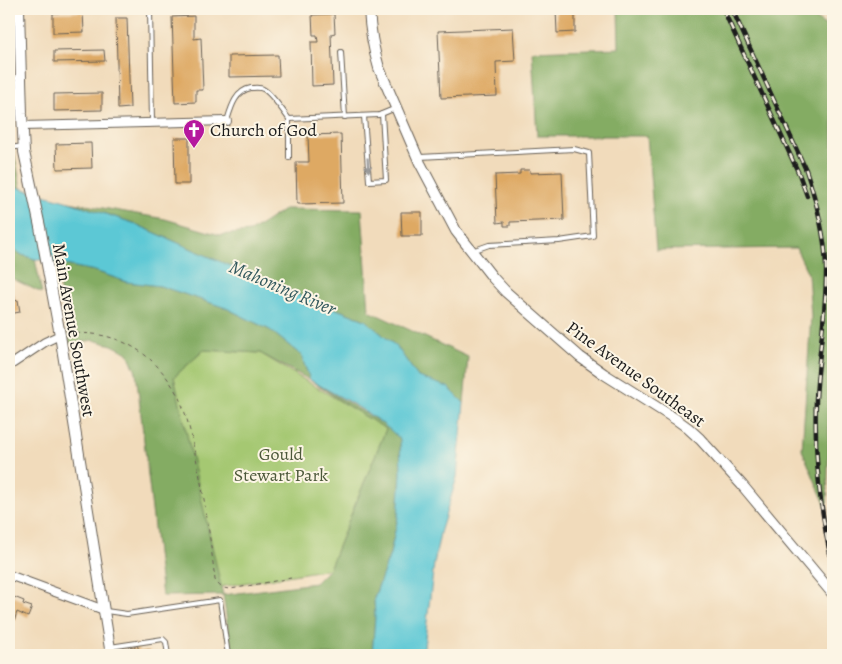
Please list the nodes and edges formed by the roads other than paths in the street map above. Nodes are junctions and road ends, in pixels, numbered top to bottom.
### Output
1 (150, 9) edge
2 (370, 9) edge
3 (15, 12) edge
4 (341, 52) dead end
5 (21, 78) junction
6 (9, 79) edge
7 (396, 108) junction
8 (382, 114) junction
9 (364, 116) junction
10 (345, 117) junction
11 (289, 119) junction
12 (227, 121) joint
13 (152, 123) junction
14 (23, 126) junction
15 (9, 148) edge
16 (24, 149) junction
17 (418, 157) junction
18 (289, 158) dead end
19 (471, 251) junction
20 (60, 335) junction
21 (9, 366) edge
22 (9, 575) edge
23 (833, 594) edge
24 (104, 610) junction
25 (110, 651) edge
26 (168, 655) edge
27 (228, 655) edge

1 - 13 lane
2 - 7 street, Pine Avenue Southeast
3 - 5 street, Main Avenue Southwest
4 - 10 lane
5 - 6 lane
5 - 14 street, Main Avenue Southwest
7 - 8 lane
7 - 17 street, Pine Avenue Southeast
8 - 9 lane
9 -> 8 lane
9 - 10 lane
10 - 11 lane
11 - 12 lane
11 - 18 lane
12 - 13 street
13 - 14 street
14 - 16 street, Main Avenue Southwest
15 - 16 lane
16 - 20 street, Main Avenue Southwest
17 - 19 street, Pine Avenue Southeast
17 - 19 lane
19 - 23 street, Pine Avenue Southeast
20 - 21 street
20 - 24 street, Main Avenue Southwest
22 - 24 street
24 - 25 street, Main Avenue Southwest
24 - 27 lane
25 - 26 lane

